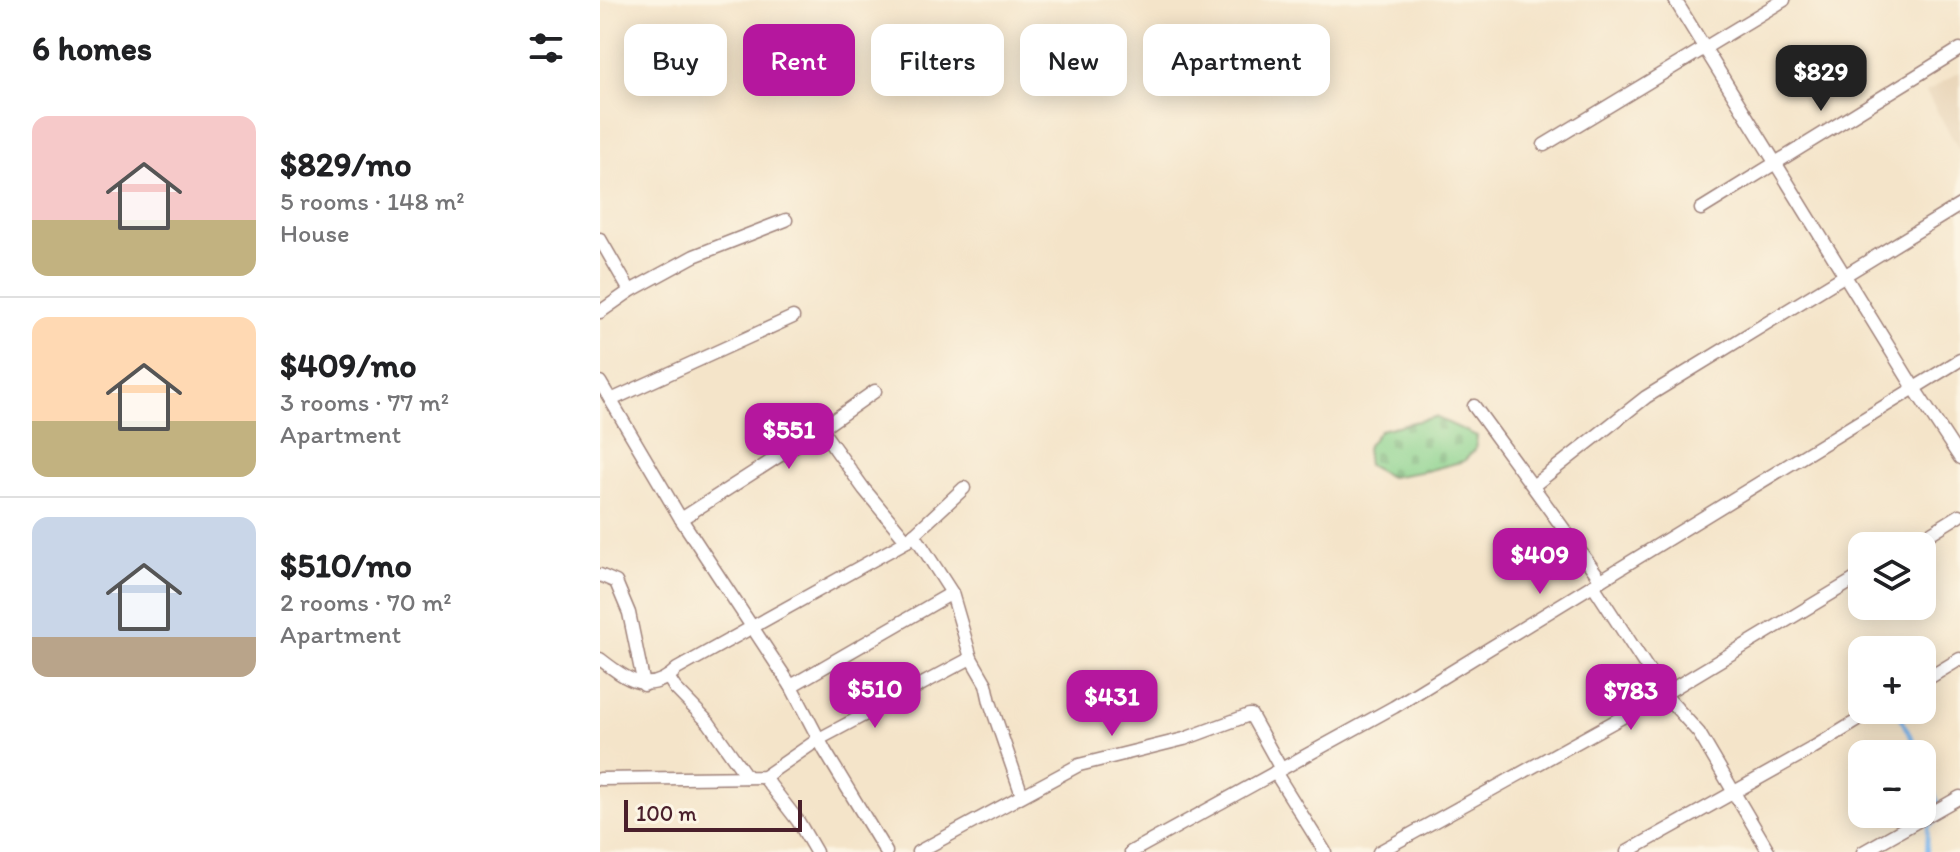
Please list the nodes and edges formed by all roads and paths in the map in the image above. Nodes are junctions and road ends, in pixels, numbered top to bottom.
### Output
1 (1675, 0) edge
2 (1784, 0) edge
3 (1705, 48) junction
4 (1960, 49) edge
5 (1544, 145) dead end
6 (1775, 163) junction
7 (1960, 205) edge
8 (1701, 209) dead end
9 (786, 220) dead end
10 (600, 239) edge
11 (1845, 277) junction
12 (630, 291) junction
13 (600, 312) edge
14 (793, 317) dead end
15 (1960, 360) edge
16 (600, 382) edge
17 (1914, 388) junction
18 (875, 391) dead end
19 (611, 400) junction
20 (1474, 406) dead end
21 (821, 429) junction
22 (1960, 458) edge
23 (1533, 486) junction
24 (964, 488) dead end
25 (1960, 515) edge
26 (681, 519) junction
27 (1933, 532) edge
28 (910, 537) junction
29 (600, 575) edge
30 (1597, 582) junction
31 (1848, 583) edge
32 (952, 593) junction
33 (751, 628) junction
34 (971, 658) junction
35 (600, 659) edge
36 (1960, 659) edge
37 (1936, 674) edge
38 (668, 677) junction
39 (644, 685) junction
40 (791, 686) junction
41 (1664, 694) junction
42 (1851, 724) edge
43 (819, 739) junction
44 (1278, 771) junction
45 (747, 777) junction
46 (764, 777) junction
47 (600, 779) edge
48 (1733, 792) junction
49 (1022, 795) junction
50 (1960, 797) edge
51 (816, 852) edge
52 (886, 852) edge
53 (918, 852) edge
54 (1131, 852) edge
55 (1325, 852) edge
56 (1379, 852) edge
57 (1627, 852) edge
58 (1769, 852) edge
59 (1863, 852) edge

1 - 3 street
2 - 3 street
3 - 5 street
3 - 6 street
4 - 6 street
6 - 8 street
6 - 11 street
7 - 11 street
9 - 12 street
10 - 12 street
11 - 17 street
11 - 23 street
12 - 13 street
14 - 19 street
15 - 17 street
16 - 19 street
17 - 22 street
17 - 30 street
18 - 21 street
19 - 26 street
20 - 23 street
21 - 26 street
21 - 28 street
23 - 30 street
24 - 28 street
25 - 27 street
26 - 33 street
28 - 32 street
28 - 33 street
29 - 39 street
30 - 41 street
30 - 44 street
31 - 41 street
32 - 34 street
32 - 40 street
33 - 38 street
33 - 40 street
34 - 43 street
34 - 49 street
35 - 39 street
36 - 37 street
38 - 39 street
38 - 45 street
40 - 43 street
41 - 48 street
41 - 56 street
42 - 48 street
43 - 46 street
43 - 52 street
44 - 49 street
44 - 54 street
44 - 55 street
45 - 46 street
45 - 47 street
46 - 51 street
48 - 57 street
48 - 58 street
49 - 53 street
50 - 59 street

